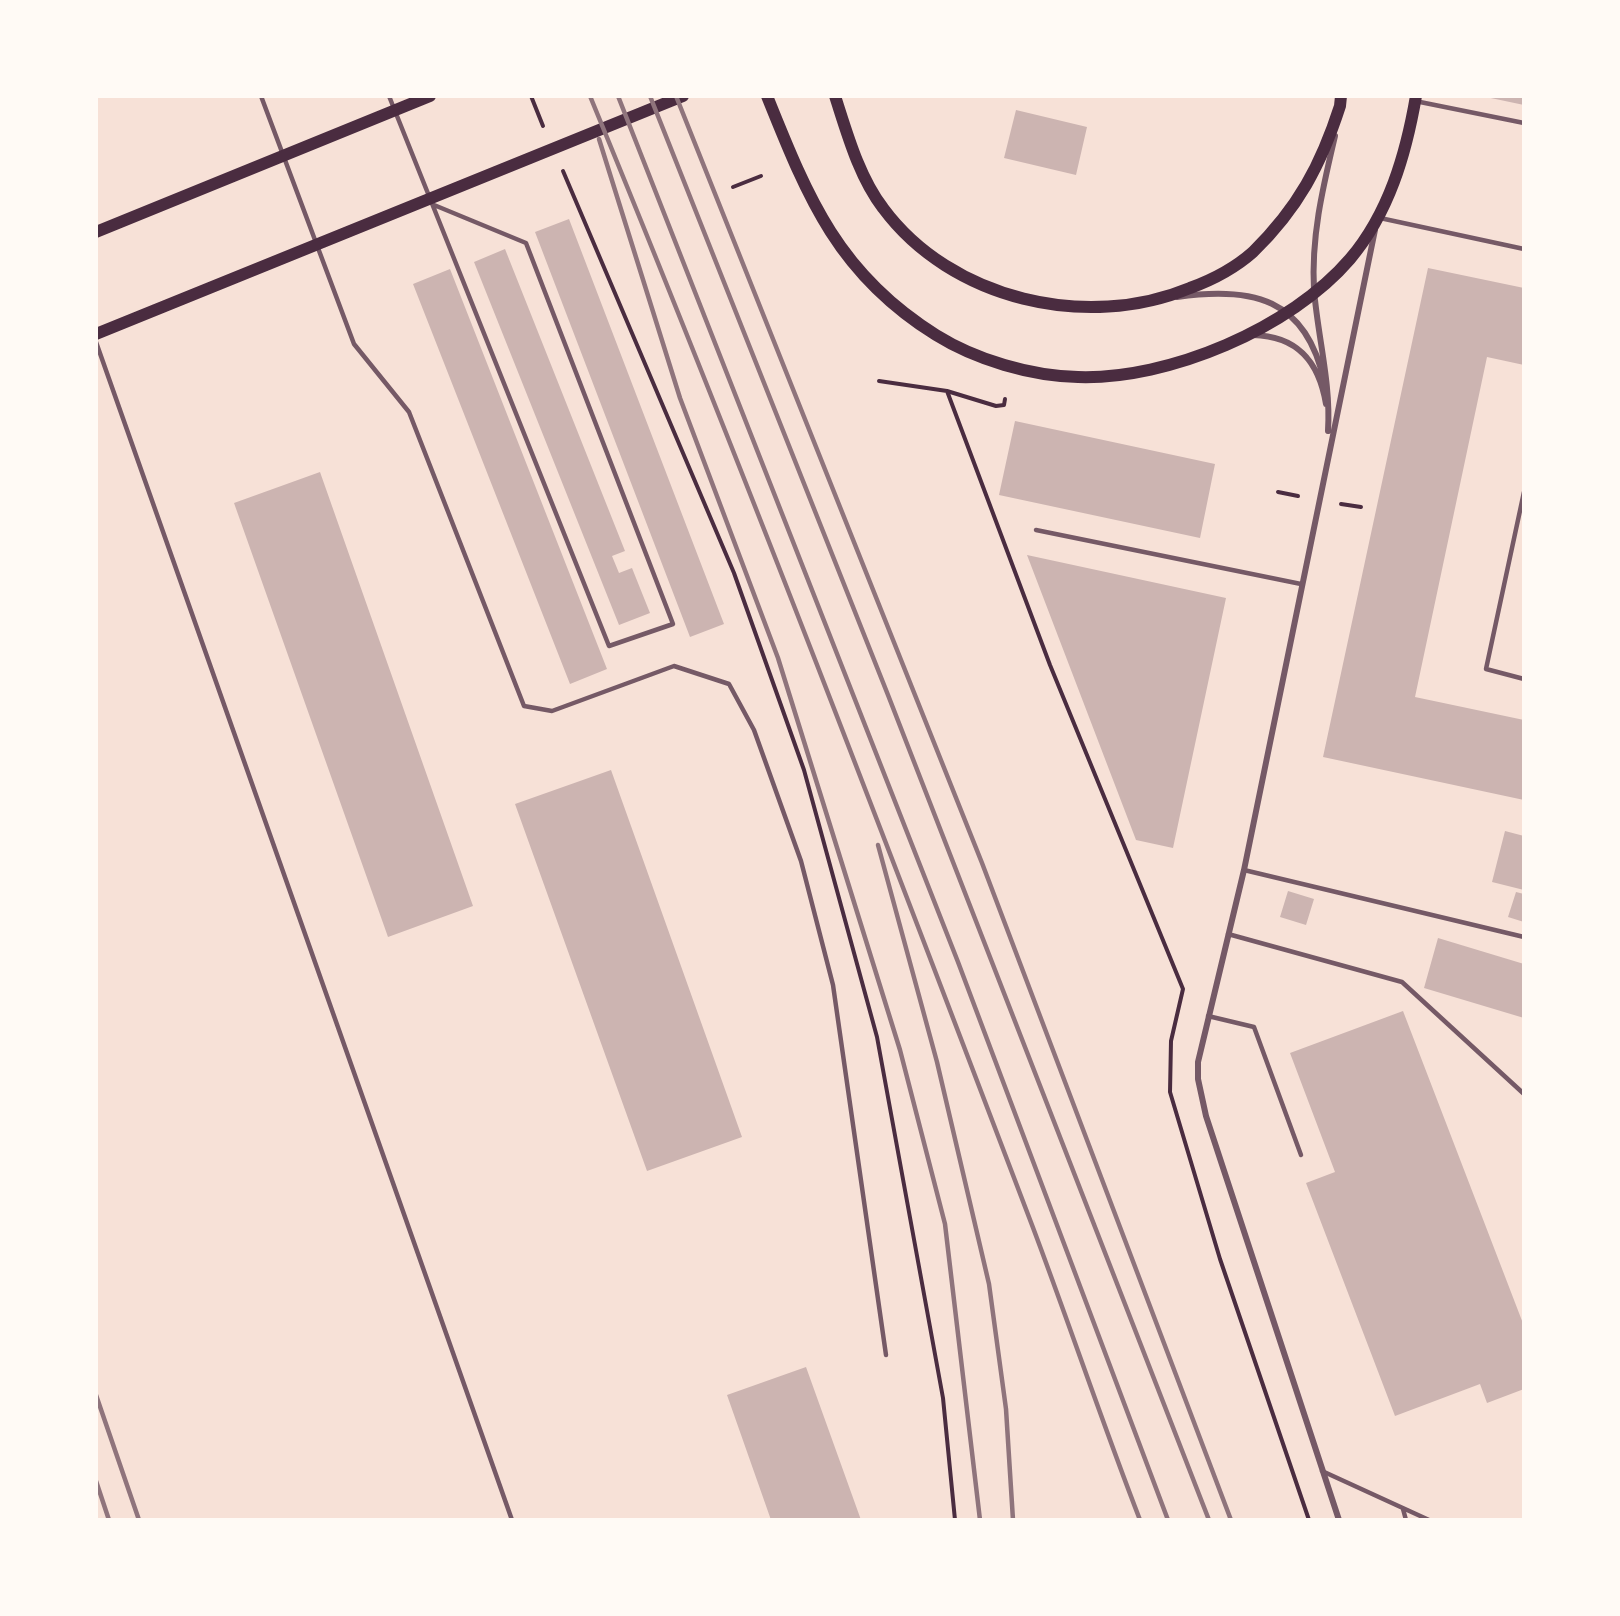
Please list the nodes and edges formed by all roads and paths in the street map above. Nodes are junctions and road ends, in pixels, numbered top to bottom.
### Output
1 (261, 96) edge
2 (389, 96) edge
3 (430, 96) edge
4 (683, 96) edge
5 (767, 96) edge
6 (835, 96) edge
7 (1415, 98) edge
8 (1341, 101) edge
9 (1524, 123) edge
10 (761, 176) dead end
11 (734, 187) dead end
12 (434, 205) junction
13 (1378, 218) junction
14 (96, 232) edge
15 (1524, 249) edge
16 (1314, 292) junction
17 (1164, 299) junction
18 (1285, 312) junction
19 (96, 334) edge
20 (1237, 339) junction
21 (96, 342) edge
22 (879, 381) dead end
23 (947, 391) junction
24 (1005, 399) dead end
25 (1327, 453) junction
26 (1524, 492) edge
27 (1036, 530) dead end
28 (1301, 584) junction
29 (1524, 679) edge
30 (1244, 870) junction
31 (1228, 934) junction
32 (1524, 937) edge
33 (1208, 1016) junction
34 (1524, 1094) edge
35 (1301, 1155) dead end
36 (886, 1355) dead end
37 (1322, 1471) junction
38 (1403, 1509) junction
39 (512, 1520) edge
40 (1309, 1520) edge
41 (1340, 1520) edge
42 (1406, 1520) edge
43 (1429, 1520) edge

1 - 36 lane
2 - 12 lane
3 - 14 main road
4 - 19 main road
5 - 20 main road
6 - 17 main road
7 - 9 lane
7 - 13 main road
8 - 16 street
8 - 17 main road
10 - 11 path
12 - 12 lane
13 - 15 lane
13 - 16 main road
13 - 25 street
16 - 18 main road
16 - 25 street
17 - 18 street
18 - 20 main road
18 - 25 street
20 - 25 street
21 - 39 lane
22 - 23 path
23 - 24 path
23 - 40 path
25 - 28 street
26 - 29 lane
27 - 28 lane
28 - 30 street
30 - 31 street
30 - 32 lane
31 - 33 street
31 - 34 lane
33 - 35 lane
33 - 37 street
37 - 38 lane
37 - 41 street
38 - 42 lane
38 - 43 lane

